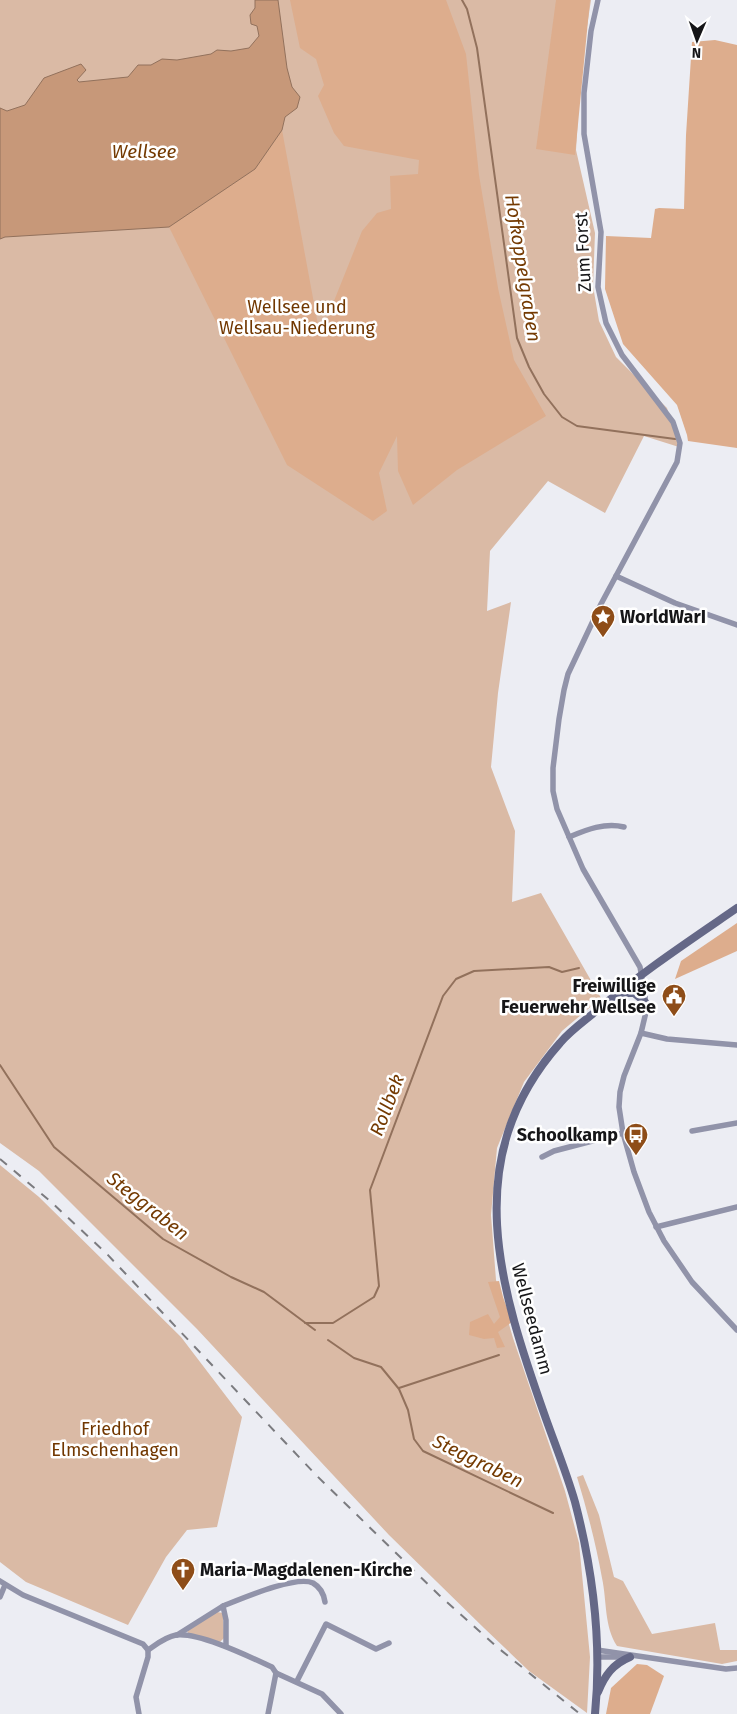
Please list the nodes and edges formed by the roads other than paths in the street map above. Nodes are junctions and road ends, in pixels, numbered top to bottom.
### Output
1 (598, 0) edge
2 (616, 576) junction
3 (737, 625) edge
4 (624, 827) dead end
5 (569, 837) junction
6 (737, 908) edge
7 (642, 975) junction
8 (616, 994) junction
9 (646, 1002) junction
10 (642, 1032) junction
11 (737, 1045) edge
12 (737, 1123) edge
13 (692, 1131) dead end
14 (623, 1133) junction
15 (542, 1157) dead end
16 (737, 1207) edge
17 (656, 1227) junction
18 (736, 1326) edge
19 (3, 1583) edge
20 (0, 1597) edge
21 (325, 1602) dead end
22 (223, 1606) junction
23 (176, 1635) junction
24 (389, 1643) dead end
25 (226, 1646) junction
26 (148, 1650) junction
27 (597, 1653) junction
28 (633, 1656) junction
29 (737, 1668) edge
30 (276, 1673) junction
31 (297, 1681) junction
32 (597, 1696) junction
33 (596, 1712) edge
34 (139, 1714) edge
35 (268, 1714) edge
36 (341, 1714) edge

1 - 2 street, Zum Forst
2 - 3 street
2 - 5 street
4 - 5 street
5 - 7 street
6 - 7 main road, Wellseedamm
7 - 8 main road, Wellseedamm
7 - 9 street
8 - 9 main road
8 - 27 main road, Wellseedamm
9 - 10 street
10 - 11 street
10 - 14 street
12 - 13 street
14 - 15 street
14 - 17 street
16 - 17 street
17 - 18 street
19 - 20 street
19 - 26 street
21 - 22 street
22 - 23 street
22 - 25 street
23 - 25 street
23 - 26 street
24 - 31 street
25 - 30 street
26 - 34 street
27 - 28 street
27 - 32 main road, Wellseedamm
28 - 29 street
28 - 32 main road
30 - 31 street
30 - 35 street
31 - 36 street
32 - 33 main road, Wellseedamm

